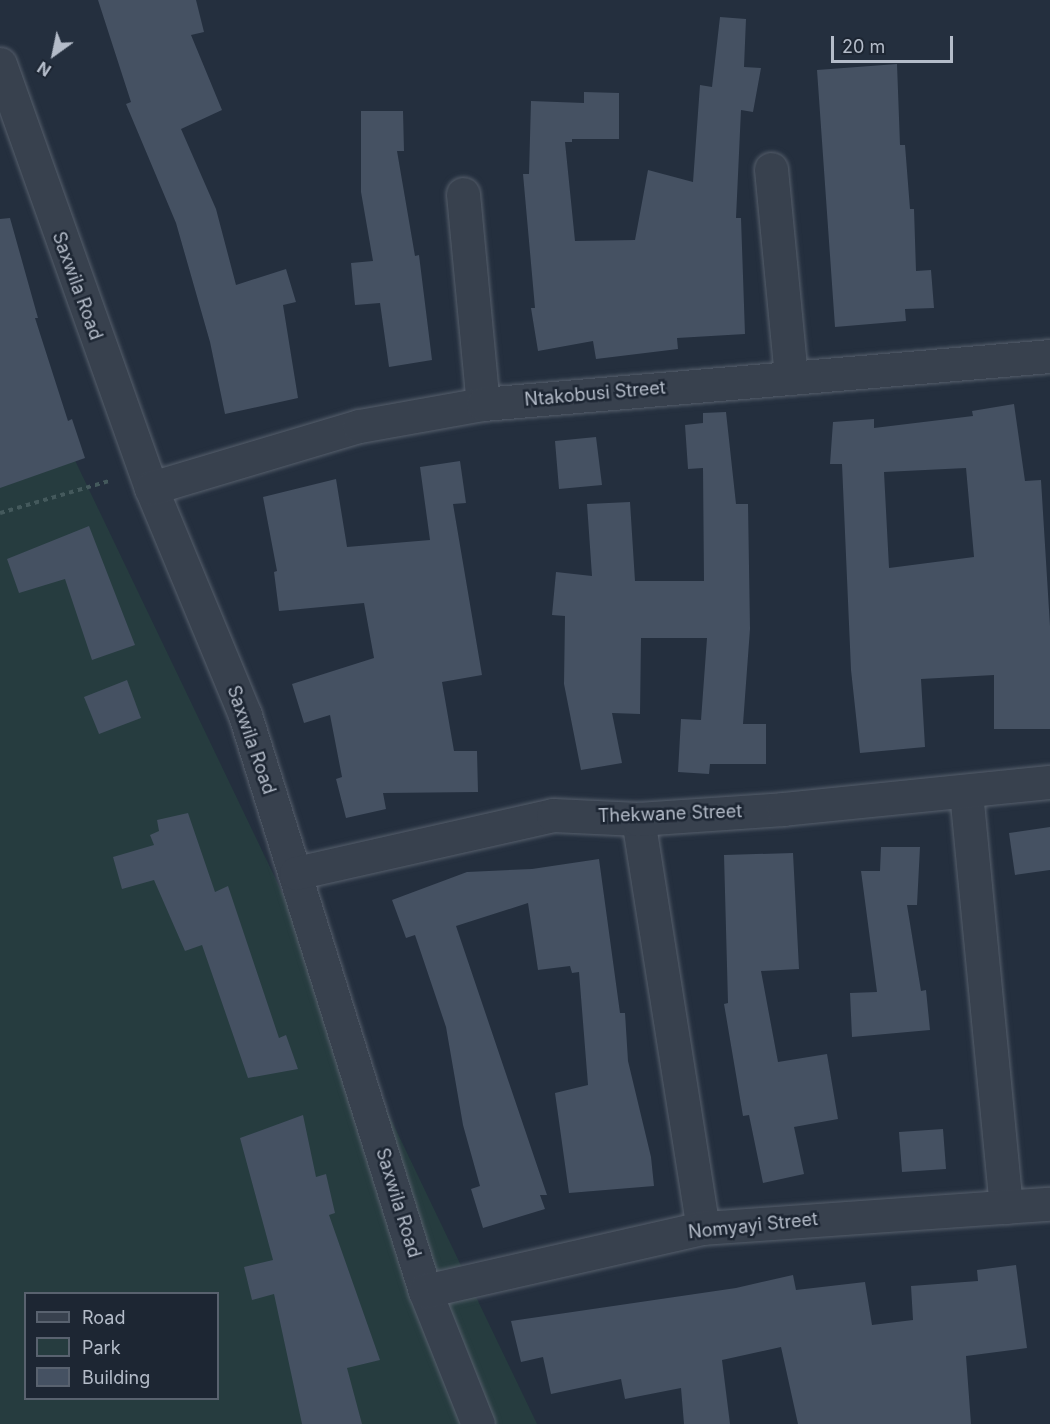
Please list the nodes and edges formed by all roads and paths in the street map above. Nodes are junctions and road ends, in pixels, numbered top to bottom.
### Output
1 (0, 64) edge
2 (771, 169) dead end
3 (463, 194) dead end
4 (1050, 356) edge
5 (791, 378) junction
6 (483, 404) junction
7 (147, 478) junction
8 (0, 513) edge
9 (1050, 782) edge
10 (966, 792) junction
11 (638, 819) junction
12 (296, 873) junction
13 (1050, 1204) edge
14 (1006, 1207) junction
15 (703, 1228) junction
16 (425, 1291) junction
17 (478, 1424) edge

1 - 7 street, Saxwila Road
2 - 5 street
3 - 6 street
4 - 5 street, Ntakobusi Street
5 - 6 street, Ntakobusi Street
6 - 7 street, Ntakobusi Street
7 - 8 path
7 - 12 street, Saxwila Road
9 - 10 street, Thekwane Street
10 - 11 street, Thekwane Street
10 - 14 street
11 - 12 street, Thekwane Street
11 - 15 street
12 - 16 street, Saxwila Road
13 - 14 street, Nomyayi Street
14 - 15 street, Nomyayi Street
15 - 16 street, Nomyayi Street
16 - 17 street, Saxwila Road

